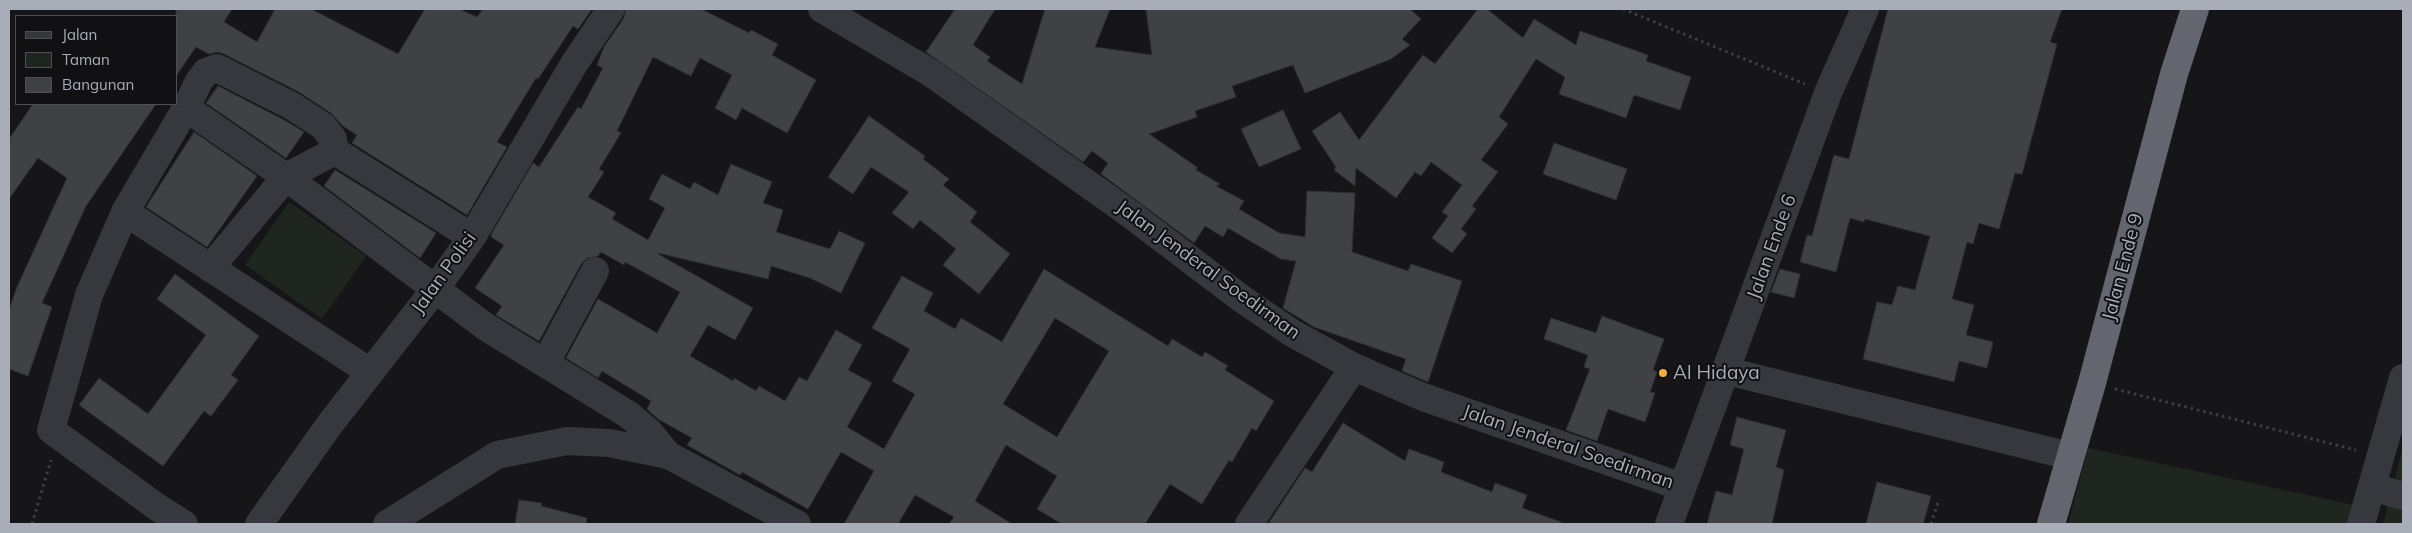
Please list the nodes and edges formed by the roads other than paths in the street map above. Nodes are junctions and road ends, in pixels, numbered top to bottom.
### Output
1 (611, 9) edge
2 (822, 9) edge
3 (1865, 9) edge
4 (2195, 9) edge
5 (186, 108) junction
6 (335, 151) junction
7 (286, 177) junction
8 (125, 212) junction
9 (472, 237) junction
10 (210, 268) junction
11 (595, 271) dead end
12 (436, 288) junction
13 (546, 362) junction
14 (1354, 367) junction
15 (1727, 371) junction
16 (370, 372) junction
17 (2403, 378) edge
18 (668, 454) junction
19 (2070, 456) junction
20 (1682, 487) junction
21 (2372, 488) junction
22 (2403, 496) edge
23 (760, 515) edge
24 (184, 524) edge
25 (259, 524) edge
26 (387, 524) edge
27 (797, 524) edge
28 (1249, 524) edge
29 (1669, 524) edge
30 (2051, 524) edge
31 (2361, 524) edge

1 - 9 street, Jalan Polisi
2 - 14 street, Jalan Jenderal Soedirman
3 - 15 street, Jalan Ende 6
4 - 19 highway, Jalan Ende 9
5 - 6 street
5 - 7 street
5 - 8 street
6 - 7 street
6 - 9 street
7 - 10 street
7 - 12 street
8 - 10 street
8 - 24 street
9 - 12 street, Jalan Polisi
10 - 16 street
11 - 13 street
12 - 13 street
12 - 16 street, Jalan Polisi
13 - 18 street
14 - 20 street, Jalan Jenderal Soedirman
14 - 28 street
15 - 19 street
15 - 20 street, Jalan Ende 6
16 - 25 street, Jalan Polisi
17 - 21 street
18 - 23 street
18 - 26 street
19 - 30 highway, Jalan Ende 9
20 - 29 street, Jalan Ende 6
21 - 22 street
21 - 31 street
23 - 27 street

